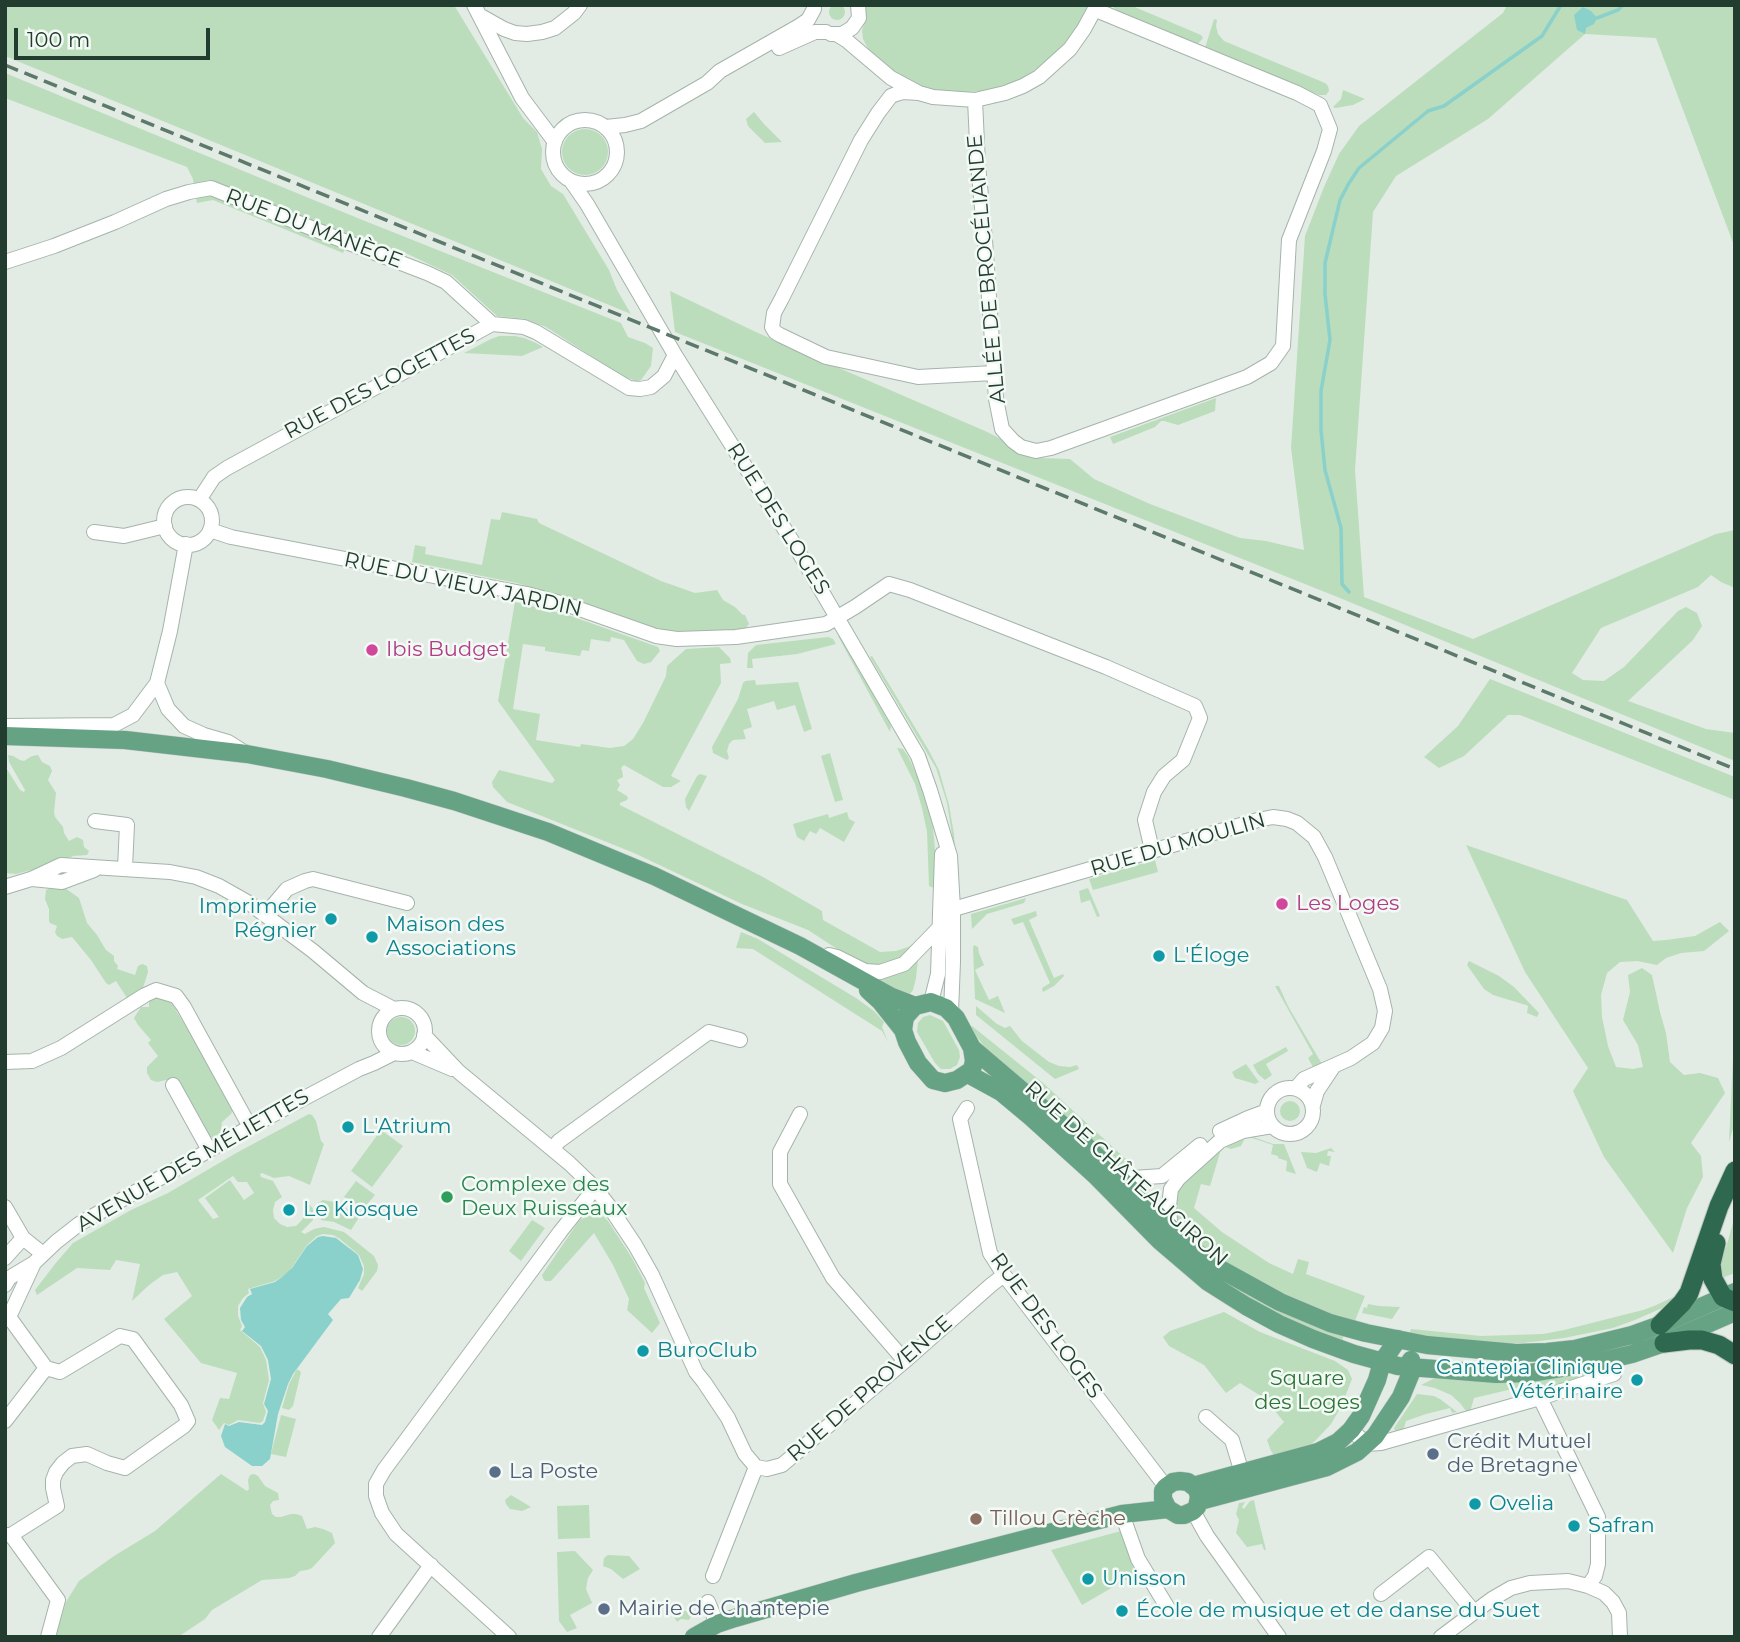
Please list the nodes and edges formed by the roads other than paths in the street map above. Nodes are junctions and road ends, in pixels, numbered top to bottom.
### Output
1 (580, 5) edge
2 (858, 5) edge
3 (815, 7) edge
4 (1096, 8) edge
5 (476, 10) edge
6 (831, 33) junction
7 (876, 67) junction
8 (707, 83) junction
9 (919, 93) junction
10 (975, 100) junction
11 (533, 113) junction
12 (878, 113) junction
13 (641, 121) junction
14 (570, 123) junction
15 (606, 127) junction
16 (555, 142) junction
17 (618, 150) junction
18 (571, 181) junction
19 (599, 181) junction
20 (593, 213) junction
21 (5, 262) edge
22 (492, 324) junction
23 (675, 355) junction
24 (994, 373) junction
25 (200, 500) junction
26 (165, 526) junction
27 (209, 530) junction
28 (94, 532) dead end
29 (186, 544) junction
30 (838, 617) junction
31 (157, 683) junction
32 (5, 726) edge
33 (5, 736) edge
34 (247, 754) junction
35 (95, 821) dead end
36 (1152, 850) junction
37 (125, 869) junction
38 (5, 887) edge
39 (407, 903) dead end
40 (265, 915) junction
41 (944, 916) junction
42 (800, 946) junction
43 (856, 978) junction
44 (363, 993) junction
45 (923, 1004) junction
46 (394, 1009) junction
47 (951, 1012) junction
48 (380, 1023) junction
49 (903, 1030) junction
50 (424, 1035) junction
51 (740, 1040) dead end
52 (381, 1041) junction
53 (972, 1048) junction
54 (412, 1052) junction
55 (394, 1053) junction
56 (5, 1062) edge
57 (1334, 1066) junction
58 (359, 1069) junction
59 (459, 1072) junction
60 (968, 1074) junction
61 (173, 1086) dead end
62 (1296, 1088) junction
63 (1313, 1105) junction
64 (967, 1108) dead end
65 (1267, 1111) junction
66 (800, 1114) dead end
67 (1272, 1126) junction
68 (250, 1127) junction
69 (553, 1149) junction
70 (209, 1150) junction
71 (1735, 1171) edge
72 (1118, 1179) junction
73 (595, 1188) junction
74 (1735, 1189) edge
75 (5, 1207) edge
76 (1176, 1235) junction
77 (23, 1238) junction
78 (5, 1258) edge
79 (38, 1259) junction
80 (1004, 1275) junction
81 (5, 1285) edge
82 (1732, 1301) edge
83 (7, 1317) edge
84 (1662, 1334) junction
85 (1398, 1339) junction
86 (1735, 1355) edge
87 (905, 1362) junction
88 (1382, 1362) junction
89 (46, 1368) junction
90 (1413, 1368) junction
91 (1614, 1374) dead end
92 (1540, 1398) junction
93 (1206, 1417) dead end
94 (5, 1420) edge
95 (1351, 1430) junction
96 (1367, 1444) junction
97 (756, 1467) junction
98 (1242, 1473) junction
99 (1166, 1497) junction
100 (1195, 1500) junction
101 (1122, 1514) junction
102 (8, 1535) edge
103 (431, 1565) junction
104 (713, 1576) dead end
105 (1588, 1586) junction
106 (1381, 1594) dead end
107 (708, 1602) dead end
108 (1169, 1609) dead end
109 (1474, 1612) junction
110 (717, 1624) junction
111 (47, 1630) edge
112 (1450, 1634) edge
113 (379, 1637) edge
114 (509, 1637) edge
115 (694, 1637) edge
116 (1279, 1637) edge
117 (1620, 1637) edge

1 - 5 street
2 - 6 street
3 - 6 street
3 - 8 street
4 - 10 street
4 - 24 street, ALLÉE DE BROCÉLIANDE
5 - 11 street
6 - 7 street
6 - 8 street
7 - 9 street
7 - 12 street
8 - 13 street
9 - 10 street
9 - 12 street
10 - 24 street, ALLÉE DE BROCÉLIANDE
11 - 14 street
11 - 16 street
12 - 24 street
13 - 15 street
13 - 17 street
14 - 15 street
14 - 16 street
15 - 17 street
16 - 18 street
17 - 19 street
18 - 19 street
18 - 20 street, RUE DES LOGES
19 - 20 street
20 - 23 street, RUE DES LOGES
21 - 22 street, RUE DU MANÈGE
22 - 23 street, RUE DES LOGETTES
22 - 25 street, RUE DES LOGETTES
23 - 30 street, RUE DES LOGES
25 - 26 street
25 - 27 street
26 - 28 street
26 - 29 street
27 - 29 street
27 - 30 street, RUE DU VIEUX JARDIN
29 - 31 street
30 - 36 street, RUE DU VIEUX JARDIN
30 - 41 street, RUE DES LOGES
31 - 32 street
31 - 34 street
33 - 34 main road
34 - 42 main road
35 - 37 street
36 - 41 street, RUE DU MOULIN
36 - 57 street, RUE DU MOULIN
37 - 38 street
37 - 40 street
39 - 40 street
40 - 44 street
41 - 42 street
41 - 45 street, RUE DES LOGES
41 - 47 street, RUE DES LOGES
42 - 43 main road
43 - 45 main road
43 - 49 main road
44 - 46 street
44 - 48 street
45 - 47 main road
45 - 49 main road
46 - 48 street
46 - 50 street
47 - 53 main road
48 - 52 street
49 - 60 main road
50 - 54 street
50 - 59 street
51 - 69 street
52 - 55 street
52 - 58 street, AVENUE DES MÉLIETTES
53 - 60 main road
53 - 72 main road, RUE DE CHÂTEAUGIRON
54 - 55 street
54 - 59 street
55 - 58 street, AVENUE DES MÉLIETTES
56 - 68 street
57 - 62 street, RUE DU MOULIN
57 - 63 street, RUE DU MOULIN
58 - 68 street, AVENUE DES MÉLIETTES
59 - 69 street
60 - 88 main road, RUE DE CHÂTEAUGIRON
61 - 70 street
62 - 63 street
62 - 65 street
63 - 67 street
64 - 80 street, RUE DES LOGES
65 - 67 street
65 - 72 street
66 - 87 street
67 - 76 street
68 - 70 street, AVENUE DES MÉLIETTES
69 - 73 street
70 - 79 street, AVENUE DES MÉLIETTES
71 - 84 highway
72 - 76 main road, RUE DE CHÂTEAUGIRON
73 - 97 street
73 - 103 street
74 - 82 highway
75 - 77 street
76 - 85 main road, RUE DE CHÂTEAUGIRON
77 - 78 street
77 - 79 street
79 - 81 street, AVENUE DES MÉLIETTES
79 - 83 street, AVENUE DES MÉLIETTES
80 - 87 street, RUE DE PROVENCE
80 - 99 street, RUE DES LOGES
82 - 84 main road, RUE DE CHÂTEAUGIRON
83 - 89 street
84 - 85 main road, RUE DE CHÂTEAUGIRON
84 - 86 highway
84 - 90 main road, RUE DE CHÂTEAUGIRON
85 - 88 main road
85 - 90 main road
87 - 97 street, RUE DE PROVENCE
88 - 90 main road, RUE DE CHÂTEAUGIRON
88 - 95 main road
89 - 94 street
89 - 102 street
90 - 96 main road
91 - 92 street
92 - 96 street
92 - 105 street
93 - 98 street
95 - 96 street
95 - 98 main road
96 - 100 main road
97 - 104 street
98 - 100 main road
99 - 100 main road
99 - 100 main road
99 - 101 main road
100 - 116 street
101 - 108 street
101 - 110 main road
102 - 111 street
103 - 113 street
103 - 114 street
105 - 109 street
105 - 117 street
106 - 109 street
107 - 110 street
109 - 112 street
110 - 115 main road

